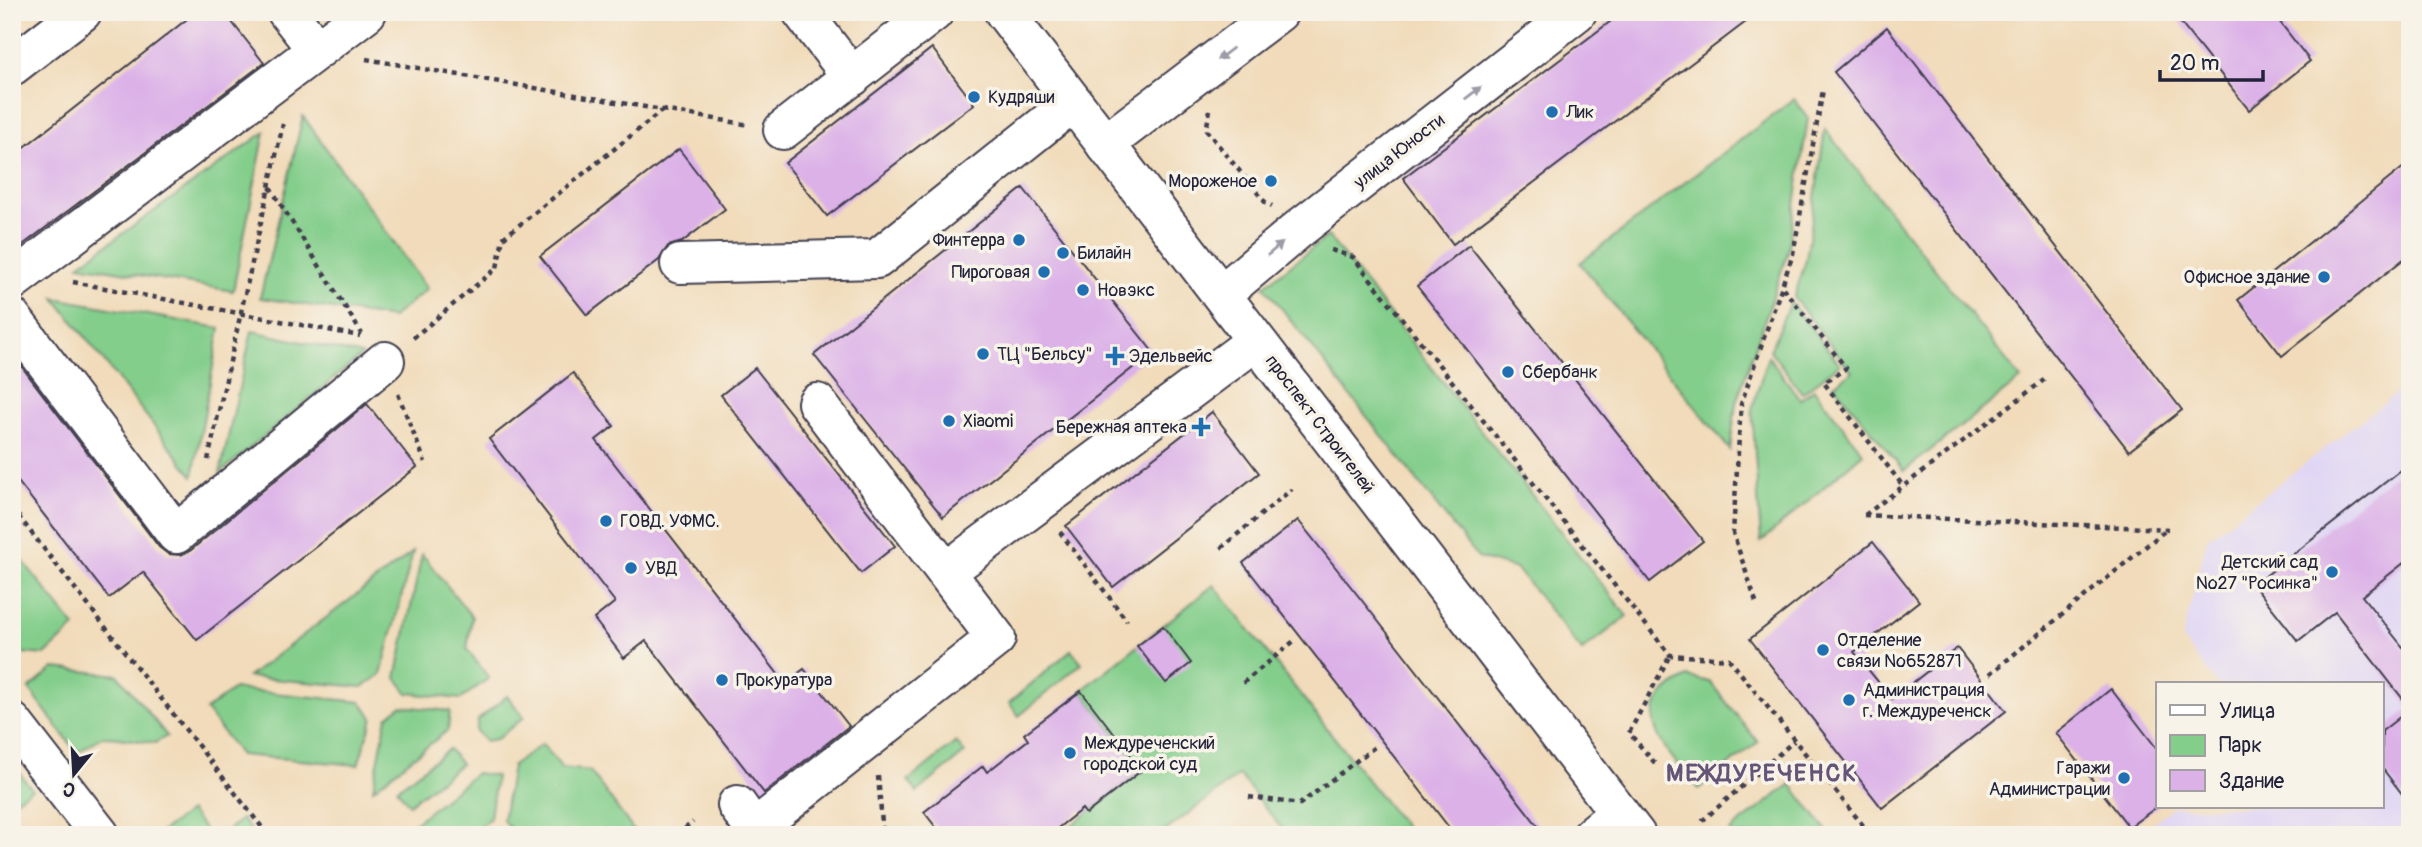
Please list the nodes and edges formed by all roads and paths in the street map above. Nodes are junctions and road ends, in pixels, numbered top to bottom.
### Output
1 (82, 12) edge
2 (287, 12) edge
3 (367, 12) edge
4 (802, 12) edge
5 (934, 12) edge
6 (1004, 12) edge
7 (1279, 12) edge
8 (1577, 12) edge
9 (317, 50) junction
10 (14, 61) edge
11 (852, 76) junction
12 (1823, 90) dead end
13 (1211, 102) dead end
14 (1072, 103) junction
15 (663, 110) junction
16 (284, 120) dead end
17 (783, 130) joint
18 (1105, 144) junction
19 (269, 186) junction
20 (1281, 211) dead end
21 (1327, 248) dead end
22 (680, 264) dead end
23 (17, 277) edge
24 (1782, 287) junction
25 (1223, 293) junction
26 (239, 313) junction
27 (12, 318) edge
28 (1256, 341) junction
29 (385, 361) junction
30 (2048, 377) dead end
31 (817, 403) dead end
32 (208, 462) dead end
33 (425, 462) dead end
34 (1903, 486) junction
35 (1292, 489) dead end
36 (1038, 502) junction
37 (12, 508) edge
38 (1221, 548) dead end
39 (947, 571) junction
40 (1756, 602) dead end
41 (1127, 621) dead end
42 (1294, 641) dead end
43 (1670, 655) junction
44 (1990, 674) dead end
45 (1243, 683) dead end
46 (12, 722) edge
47 (874, 734) junction
48 (1794, 741) junction
49 (1377, 746) dead end
50 (1655, 764) dead end
51 (1248, 797) dead end
52 (737, 805) dead end
53 (1702, 821) dead end
54 (693, 822) dead end
55 (1615, 827) edge
56 (100, 835) edge
57 (268, 835) edge
58 (677, 835) edge
59 (883, 835) edge
60 (1867, 835) edge

1 - 10 main road
2 - 9 main road
3 - 9 main road
4 - 11 main road
5 - 11 main road
6 - 14 main road, проспект Строителей
7 -> 18 main road
25 -> 8 main road, улица Юности
9 - 15 path
9 - 23 main road
11 - 17 main road
12 - 24 path
13 - 20 path
14 - 18 main road, проспект Строителей
14 - 22 main road
15 - 17 path
15 - 29 path
16 - 19 path
18 - 25 main road, проспект Строителей
19 - 26 path
19 - 26 path
21 - 43 path
23 - 26 path
24 - 34 path
24 - 40 path
25 - 28 main road, проспект Строителей
26 - 32 path
27 - 29 main road
28 - 36 main road
28 - 55 main road, проспект Строителей
29 - 33 path
30 - 34 path
31 - 39 main road
34 - 44 path
35 - 38 path
36 - 39 main road
36 - 41 path
37 - 57 path
39 - 47 main road
42 - 45 path
43 - 48 path
43 - 50 path
46 - 56 main road
47 - 52 main road
47 - 59 path
48 - 53 path
48 - 60 path
49 - 51 path
54 - 58 path

